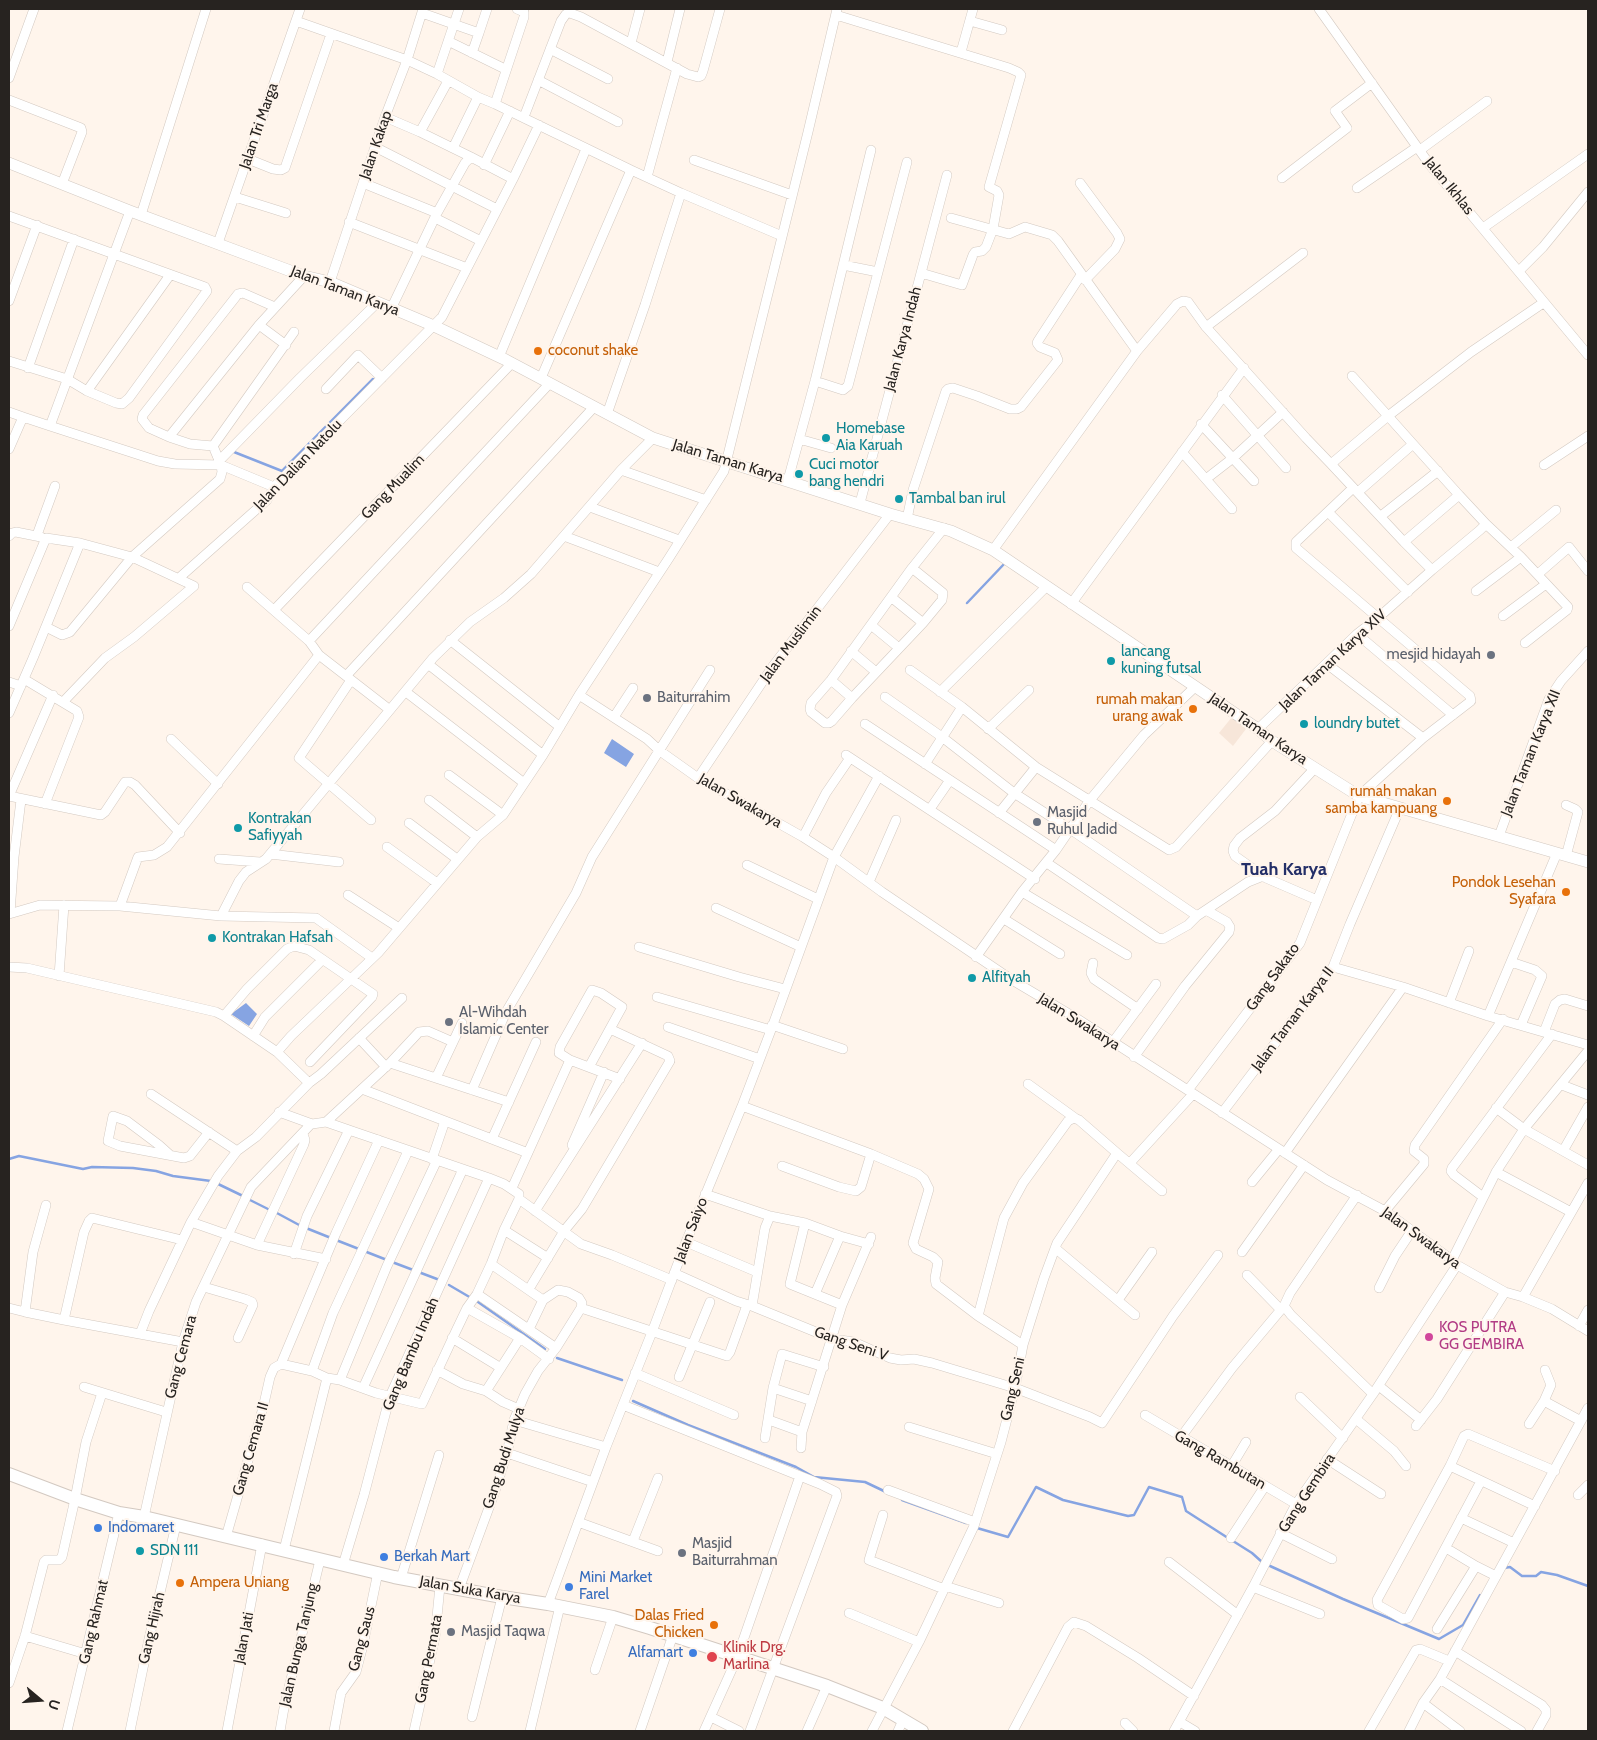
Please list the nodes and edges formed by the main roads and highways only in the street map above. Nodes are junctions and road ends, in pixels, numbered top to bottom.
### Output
1 (9, 1474) edge
2 (901, 1726) edge
3 (922, 1731) edge

1 - 2 main road, Jalan Suka Karya
2 - 3 main road, Jalan Suka Karya

